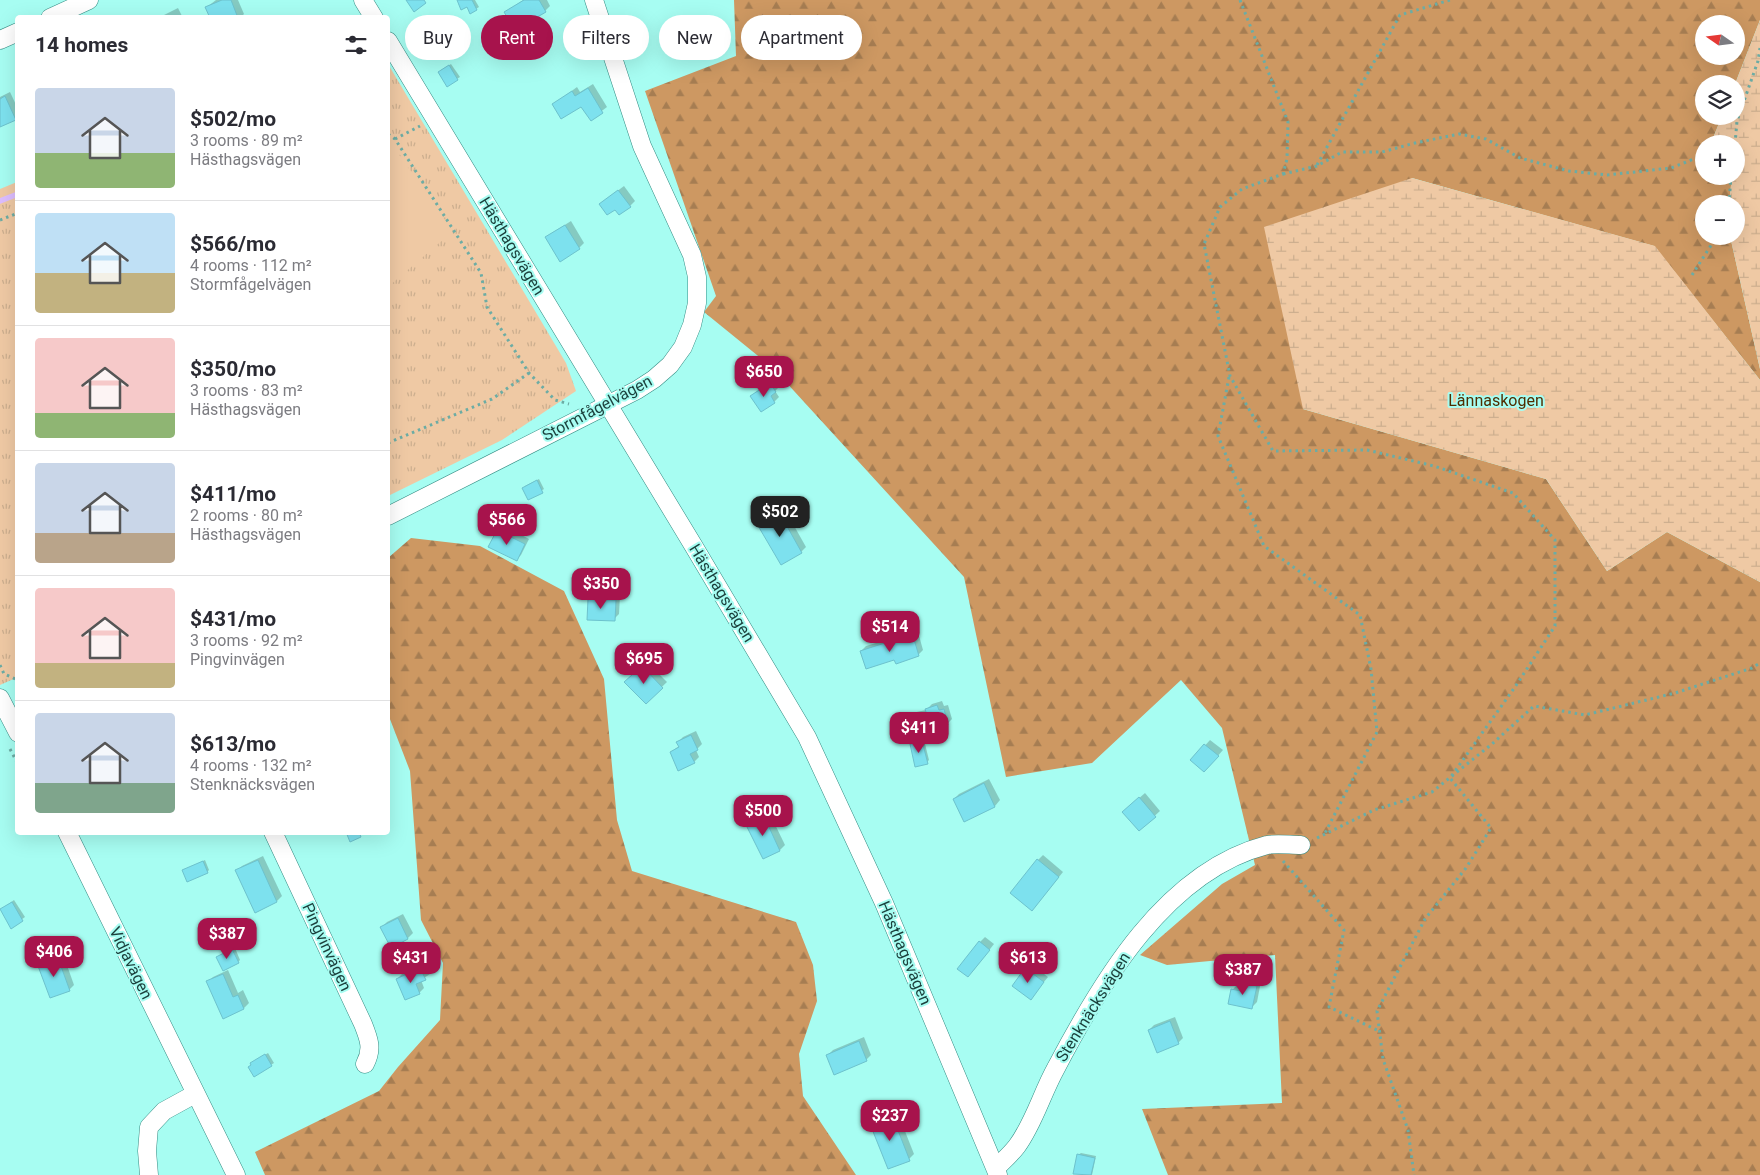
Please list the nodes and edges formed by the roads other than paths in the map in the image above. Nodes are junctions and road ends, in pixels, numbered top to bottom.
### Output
1 (90, 0) edge
2 (363, 0) edge
3 (594, 0) edge
4 (57, 15) edge
5 (372, 15) edge
6 (15, 33) edge
7 (0, 40) edge
8 (390, 44) edge
9 (608, 406) junction
10 (390, 515) edge
11 (5, 700) edge
12 (15, 725) edge
13 (68, 835) edge
14 (274, 835) edge
15 (1301, 845) road end
16 (365, 1064) dead end
17 (195, 1094) junction
18 (997, 1171) edge
19 (149, 1175) edge
20 (236, 1175) edge

1 - 4 street
2 - 5 street
3 - 9 street, Stormfågelvägen
6 - 7 street
8 - 9 street, Hästhagsvägen
9 - 10 street, Stormfågelvägen
9 - 18 street, Hästhagsvägen
11 - 12 street
13 - 17 street, Vidjavägen
14 - 16 street, Pingvinvägen
15 - 18 street, Stenknäcksvägen
17 - 19 street
17 - 20 street, Vidjavägen

